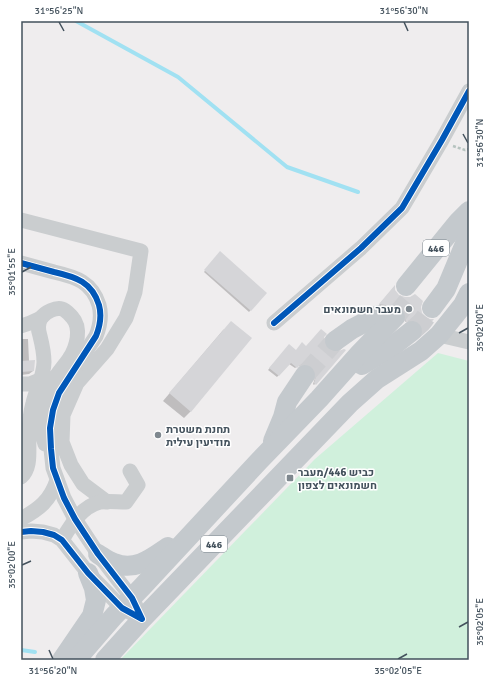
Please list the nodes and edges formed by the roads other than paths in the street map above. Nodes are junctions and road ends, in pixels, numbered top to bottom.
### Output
1 (469, 91) edge
2 (469, 211) edge
3 (21, 220) edge
4 (469, 233) edge
5 (21, 263) edge
6 (21, 273) edge
7 (469, 293) edge
8 (97, 300) junction
9 (41, 318) junction
10 (395, 319) junction
11 (274, 323) dead end
12 (21, 326) edge
13 (439, 335) junction
14 (335, 341) tunnel mouth
15 (469, 342) edge
16 (305, 375) tunnel mouth
17 (40, 380) junction
18 (21, 384) edge
19 (25, 433) edge
20 (272, 445) junction
21 (259, 461) junction
22 (130, 471) dead end
23 (55, 474) junction
24 (21, 477) edge
25 (107, 502) junction
26 (75, 519) junction
27 (21, 520) edge
28 (196, 528) junction
29 (21, 532) edge
30 (62, 540) junction
31 (98, 554) junction
32 (88, 573) junction
33 (127, 603) junction
34 (142, 619) junction
35 (62, 660) edge
36 (76, 660) edge
37 (105, 660) edge

1 - 11 street
2 - 4 main road, 446
3 - 25 street
5 - 8 street
6 - 8 street
7 - 13 main road, 446
8 - 23 street
9 - 12 street
9 - 17 street
9 - 23 street
10 - 14 main road
10 - 20 main road, 446
10 - 21 main road, 446
10 - 21 main road, 446
13 - 15 street
13 - 34 main road, 446
16 - 20 main road, 446
17 - 18 street
17 - 19 street
19 - 24 street
20 - 21 main road, 446
21 - 28 main road, 446
22 - 25 street
23 - 26 street
23 - 27 street
25 - 26 street
26 - 30 street
26 - 31 street
28 - 31 main road
28 - 33 main road, 446
29 - 30 street
30 - 32 street
31 - 33 street
32 - 33 street
32 - 35 main road
33 - 34 street
33 - 36 main road, 446
34 - 37 main road, 446

